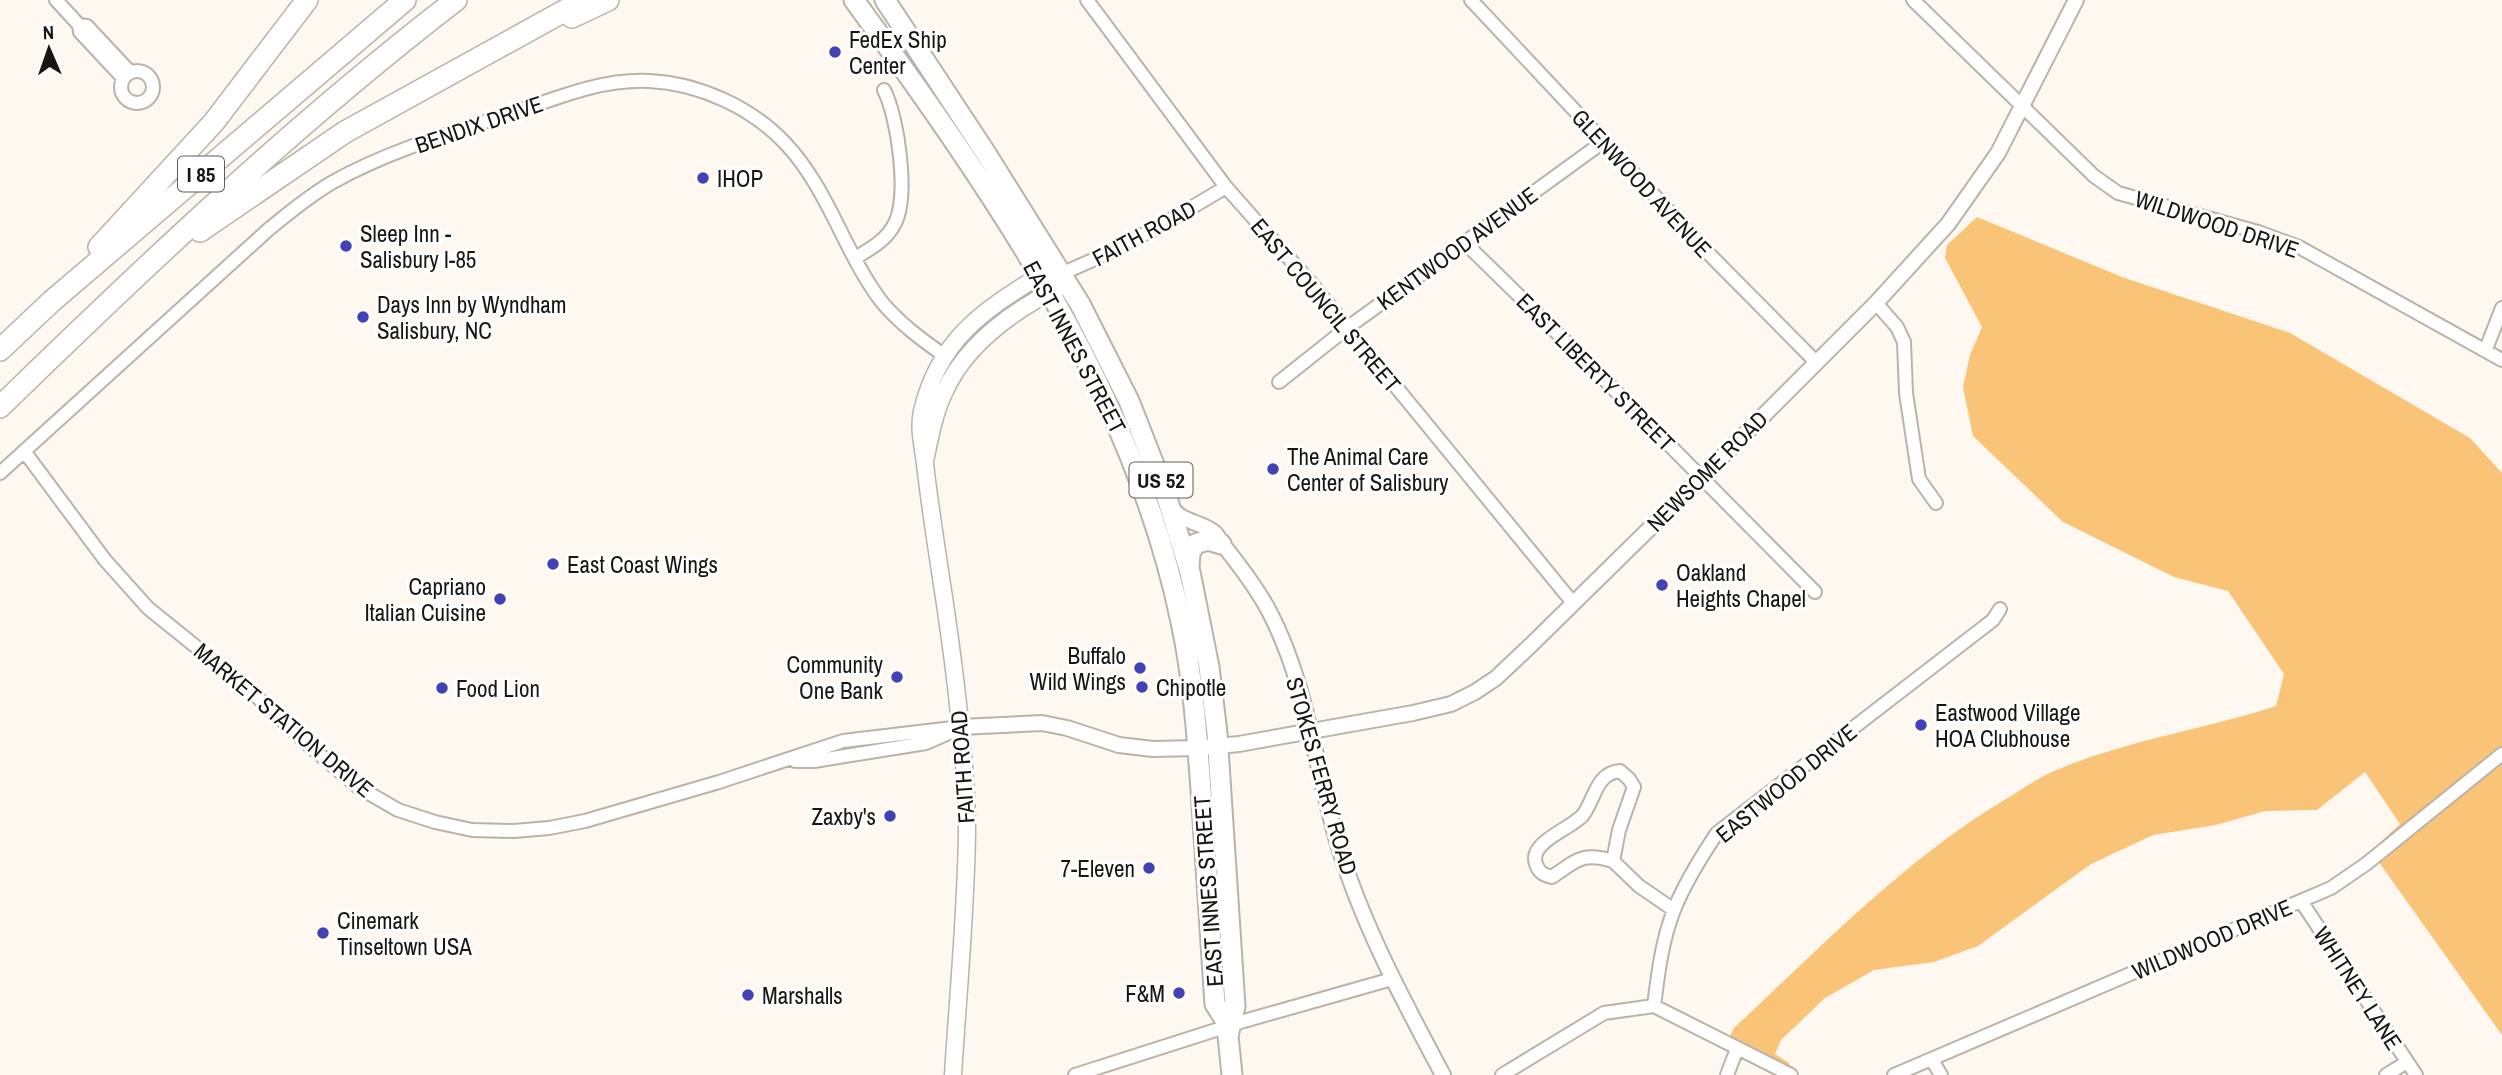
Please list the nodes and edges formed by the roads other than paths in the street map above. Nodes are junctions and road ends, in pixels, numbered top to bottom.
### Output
1 (56, 0) edge
2 (307, 0) edge
3 (405, 0) edge
4 (456, 0) edge
5 (584, 0) edge
6 (608, 0) edge
7 (854, 0) edge
8 (885, 0) edge
9 (1087, 0) edge
10 (1471, 0) edge
11 (1913, 0) edge
12 (2076, 0) edge
13 (465, 66) junction
14 (127, 75) dead end
15 (884, 90) dead end
16 (2022, 107) junction
17 (1603, 142) junction
18 (1227, 187) junction
19 (1464, 242) junction
20 (163, 249) junction
21 (855, 258) junction
22 (1060, 274) junction
23 (1044, 284) junction
24 (52, 302) junction
25 (1876, 303) junction
26 (2502, 308) edge
27 (1347, 328) junction
28 (2486, 349) junction
29 (0, 350) edge
30 (945, 356) junction
31 (2502, 360) edge
32 (1816, 362) junction
33 (1279, 382) dead end
34 (0, 407) edge
35 (24, 451) junction
36 (925, 461) junction
37 (0, 473) edge
38 (1702, 477) junction
39 (1936, 503) dead end
40 (1170, 505) junction
41 (1221, 544) junction
42 (1190, 572) junction
43 (1815, 593) dead end
44 (1573, 603) junction
45 (1999, 611) dead end
46 (961, 727) junction
47 (1310, 732) junction
48 (1208, 747) junction
49 (2502, 754) edge
50 (1613, 861) junction
51 (2301, 901) junction
52 (1674, 909) junction
53 (1392, 979) junction
54 (1654, 1006) junction
55 (1229, 1026) junction
56 (1737, 1049) junction
57 (1931, 1060) junction
58 (2407, 1062) junction
59 (953, 1075) edge
60 (1075, 1075) edge
61 (1232, 1075) edge
62 (1443, 1075) edge
63 (1502, 1075) edge
64 (1727, 1075) edge
65 (1791, 1075) edge
66 (1894, 1075) edge
67 (1941, 1075) edge
68 (2386, 1075) edge
69 (2416, 1075) edge

1 - 14 street
2 - 24 highway
3 - 24 highway, I 85
4 - 20 highway, I 85
5 - 13 highway
6 - 13 highway
7 - 23 main road, EAST INNES STREET / US 52
8 - 22 main road, EAST INNES STREET / US 52
9 - 18 street, EAST COUNCIL STREET
10 - 17 street, GLENWOOD AVENUE
11 - 16 street, WILDWOOD DRIVE
12 - 16 street, NEWSOME ROAD
13 - 20 highway
15 - 21 street
16 - 25 street, NEWSOME ROAD
16 - 28 street, WILDWOOD DRIVE
17 - 19 street, KENTWOOD AVENUE
17 - 32 street, GLENWOOD AVENUE
18 - 22 street, FAITH ROAD
18 - 27 street, EAST COUNCIL STREET
19 - 27 street, KENTWOOD AVENUE
19 - 38 street, EAST LIBERTY STREET
20 - 34 highway, I 85
21 - 30 street, BENDIX DRIVE
21 - 35 street, BENDIX DRIVE
22 - 23 main road, FAITH ROAD
22 - 40 main road, EAST INNES STREET / US 52
23 - 30 main road, FAITH ROAD
23 - 36 main road, FAITH ROAD
23 - 48 main road, EAST INNES STREET / US 52
24 - 29 highway, I 85
25 - 32 street, NEWSOME ROAD
25 - 39 street
26 - 28 street
27 - 33 street, KENTWOOD AVENUE
27 - 44 street, EAST COUNCIL STREET
28 - 31 street, WILDWOOD DRIVE
30 - 36 main road, FAITH ROAD
32 - 38 street, NEWSOME ROAD
35 - 37 street, BENDIX DRIVE
35 - 46 street, MARKET STATION DRIVE
36 - 46 main road, FAITH ROAD
38 - 43 street, EAST LIBERTY STREET
38 - 44 street, NEWSOME ROAD
40 - 41 street, STOKES FERRY ROAD
40 - 42 main road, EAST INNES STREET / US 52
41 - 42 main road
41 - 47 street, STOKES FERRY ROAD
42 - 48 main road, EAST INNES STREET / US 52
44 - 47 street, NEWSOME ROAD
45 - 52 street, EASTWOOD DRIVE
46 - 48 street, MARKET STATION DRIVE
46 - 59 main road, FAITH ROAD
47 - 48 street, NEWSOME ROAD
47 - 53 street, STOKES FERRY ROAD
48 - 55 main road, EAST INNES STREET / US 52
49 - 51 street, WILDWOOD DRIVE
50 - 50 street
50 - 52 street
51 - 57 street, WILDWOOD DRIVE
51 - 58 street, WHITNEY LANE
52 - 54 street, EASTWOOD DRIVE
53 - 55 street
53 - 62 street, STOKES FERRY ROAD
54 - 56 street
54 - 63 street
55 - 60 street
55 - 61 main road, EAST INNES STREET / US 52
56 - 64 street
56 - 65 street
57 - 66 street, WILDWOOD DRIVE
57 - 67 street
58 - 68 street
58 - 69 street, WHITNEY LANE

